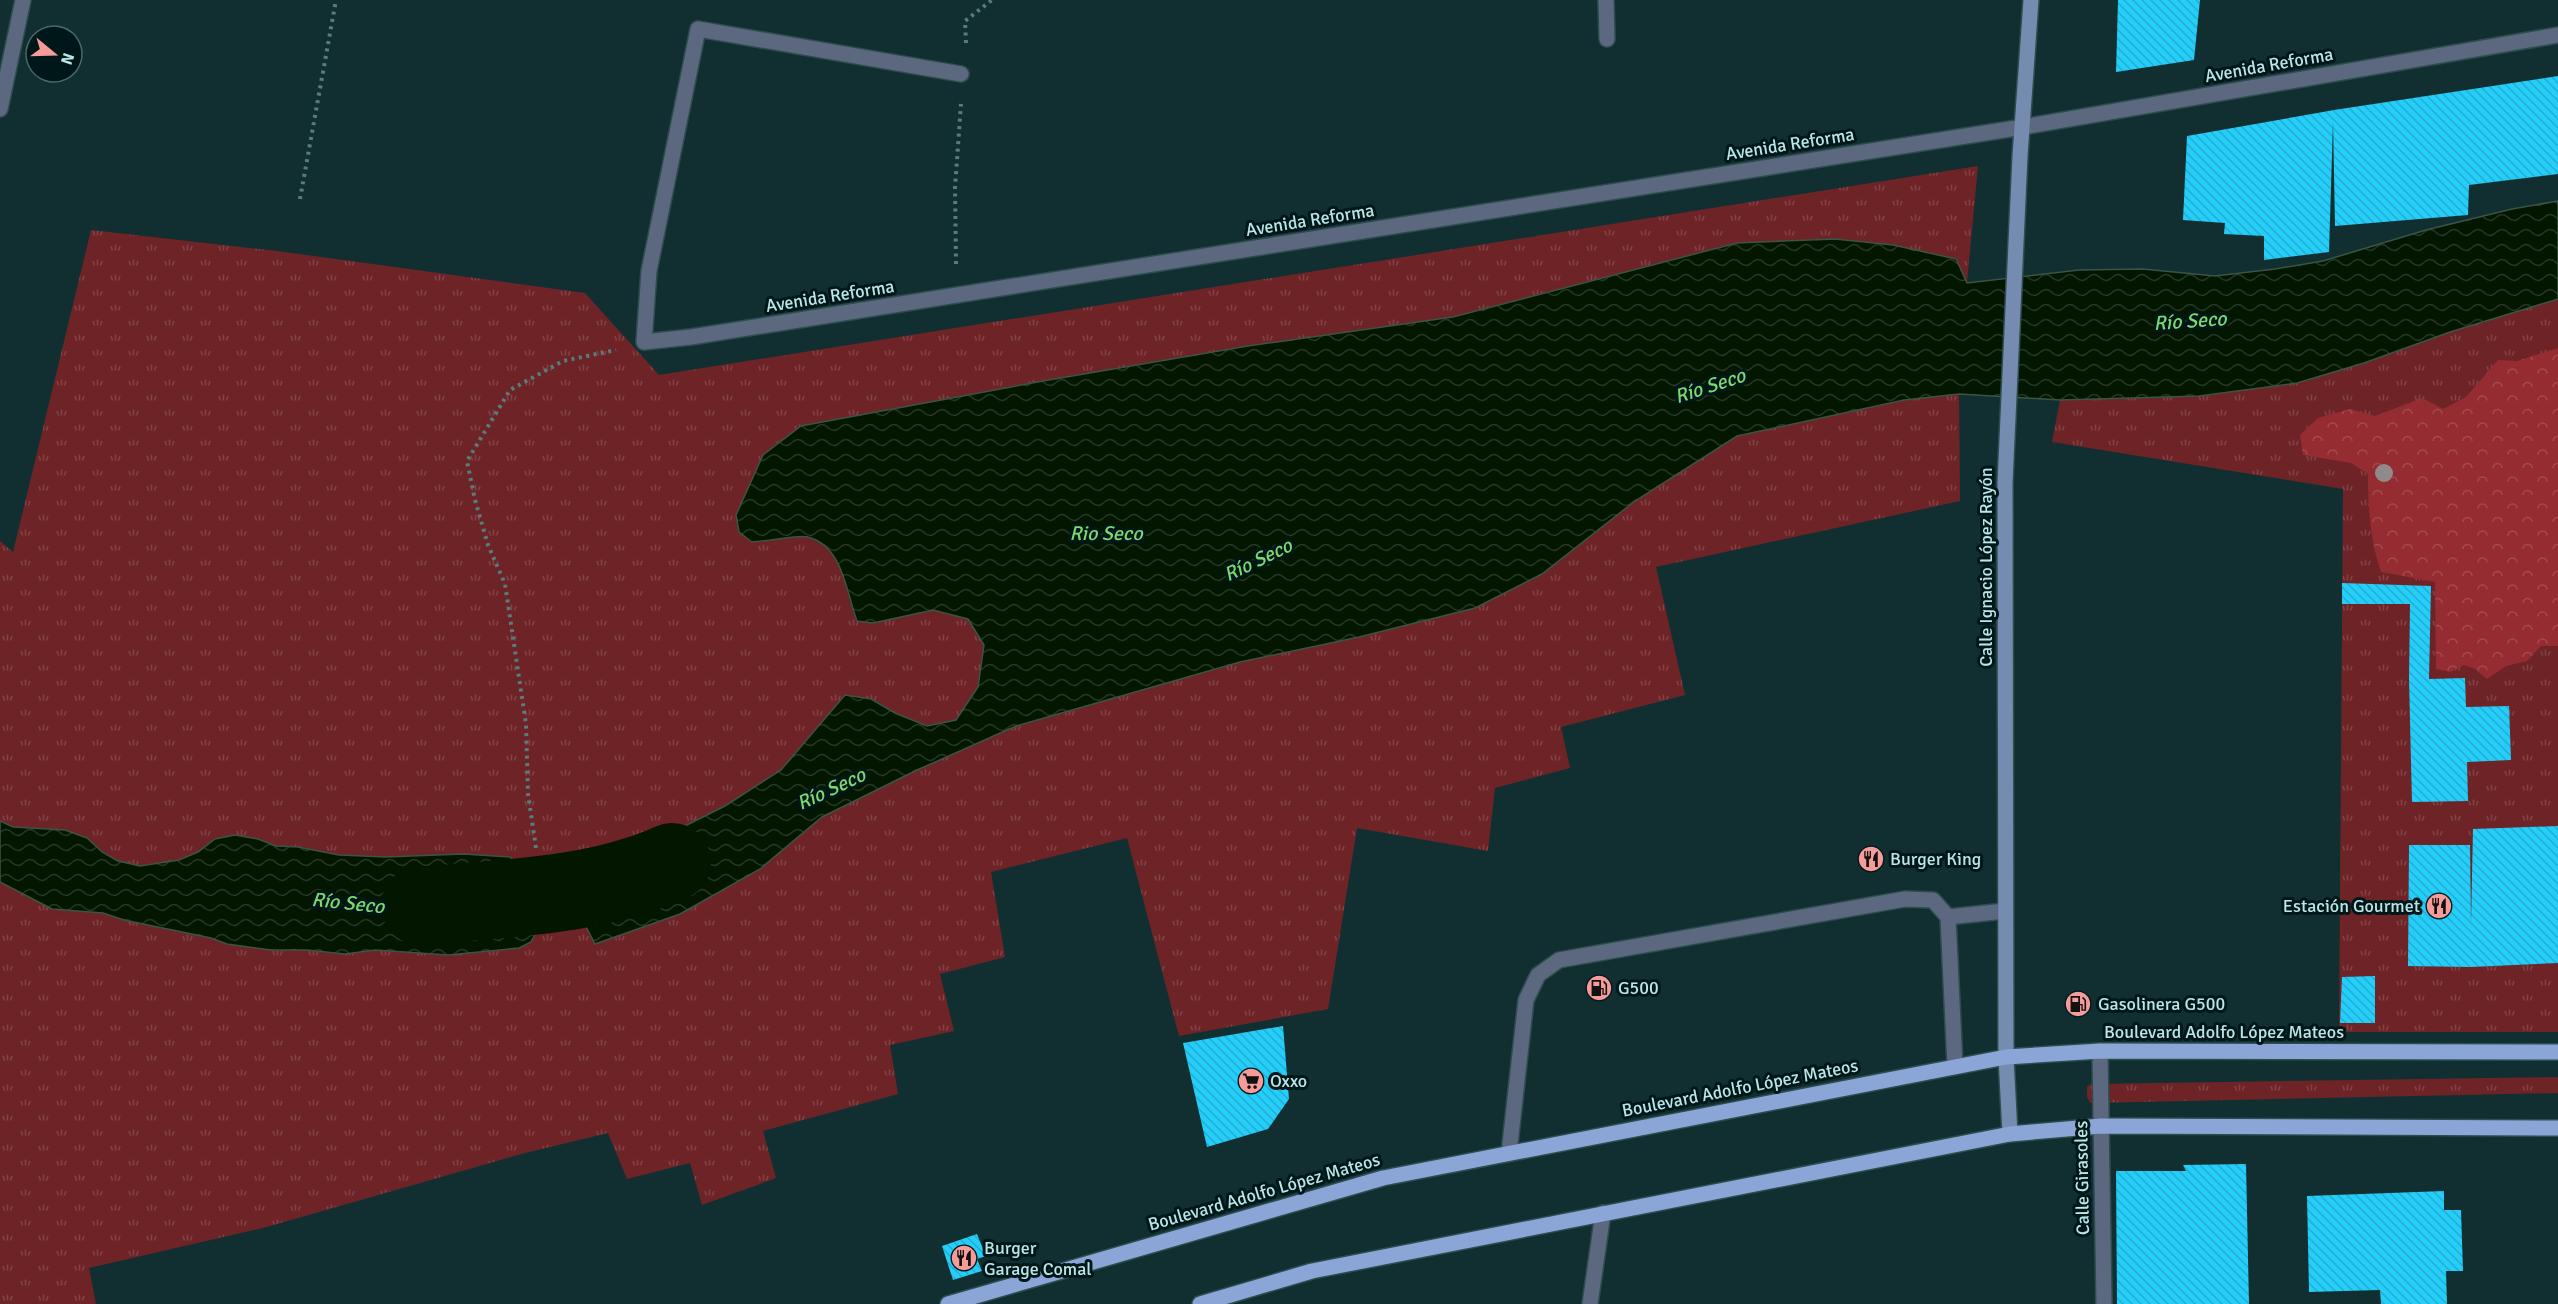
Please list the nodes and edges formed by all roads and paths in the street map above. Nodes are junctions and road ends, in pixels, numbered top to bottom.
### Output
1 (23, 0) edge
2 (336, 0) edge
3 (992, 0) edge
4 (1606, 0) edge
5 (2031, 0) edge
6 (2558, 35) edge
7 (1607, 39) dead end
8 (961, 74) junction
9 (0, 109) edge
10 (2023, 127) junction
11 (300, 200) dead end
12 (956, 296) junction
13 (644, 342) junction
14 (536, 848) dead end
15 (2005, 911) junction
16 (1948, 916) junction
17 (2100, 1051) junction
18 (2558, 1052) edge
19 (2006, 1057) junction
20 (1955, 1066) junction
21 (2101, 1126) junction
22 (2558, 1128) edge
23 (2010, 1134) junction
24 (1509, 1153) junction
25 (1604, 1213) junction
26 (948, 1304) edge
27 (1200, 1304) edge
28 (1590, 1304) edge
29 (2104, 1304) edge

1 - 9 street
2 - 11 path
3 - 8 path
4 - 7 street
5 - 10 main road, Calle Ignacio López Rayón
6 - 10 street, Avenida Reforma
8 - 12 path
8 - 13 street
10 - 12 street, Avenida Reforma
10 - 15 main road, Calle Ignacio López Rayón
12 - 13 street, Avenida Reforma
13 - 14 path
15 - 16 street
15 - 19 main road, Calle Ignacio López Rayón
16 - 20 street
16 - 24 street
17 - 18 main road, Boulevard Adolfo López Mateos
17 - 19 main road, Boulevard Adolfo López Mateos
17 - 21 street, Calle Girasoles
19 - 20 main road, Boulevard Adolfo López Mateos
19 - 23 main road, Calle Ignacio López Rayón
20 - 24 main road, Boulevard Adolfo López Mateos
21 - 22 main road
21 - 23 main road
21 - 29 street, Calle Girasoles
23 - 25 main road
24 - 26 main road, Boulevard Adolfo López Mateos
25 - 27 main road
25 - 28 street

